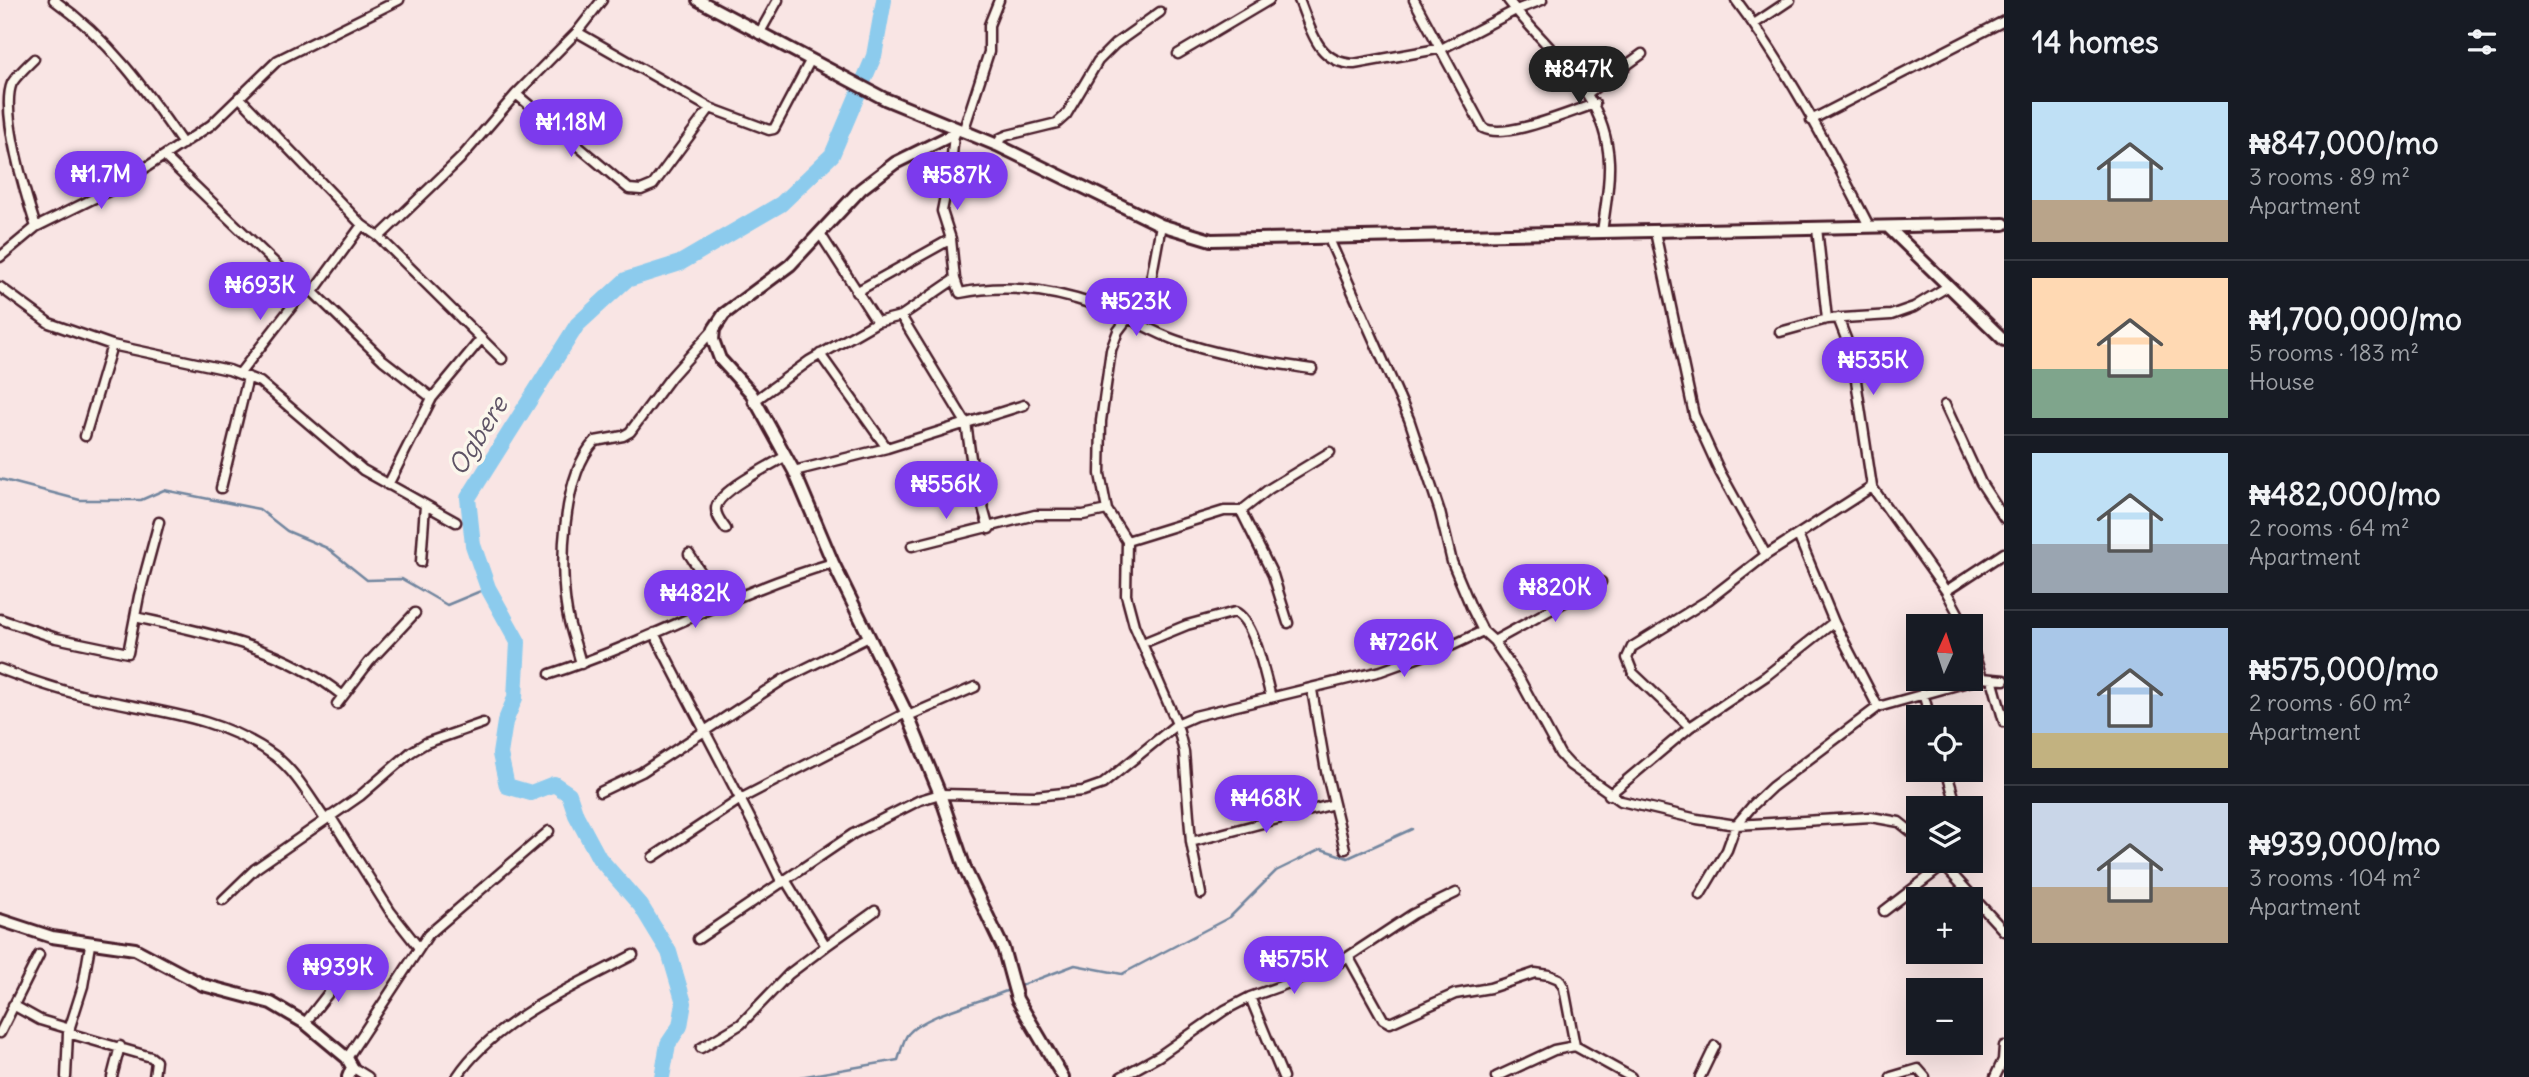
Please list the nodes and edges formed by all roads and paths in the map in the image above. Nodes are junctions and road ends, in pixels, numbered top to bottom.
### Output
1 (54, 0) edge
2 (399, 0) edge
3 (602, 0) edge
4 (698, 0) edge
5 (778, 0) edge
6 (999, 0) edge
7 (1269, 0) edge
8 (1298, 0) edge
9 (1414, 0) edge
10 (1508, 0) edge
11 (1542, 0) edge
12 (1736, 0) edge
13 (1790, 0) edge
14 (64, 3) edge
15 (1516, 10) junction
16 (1160, 12) dead end
17 (2004, 21) edge
18 (1754, 24) junction
19 (577, 32) junction
20 (759, 34) junction
21 (1443, 48) junction
22 (1178, 54) dead end
23 (1642, 54) dead end
24 (34, 59) dead end
25 (810, 61) junction
26 (1588, 93) junction
27 (516, 94) junction
28 (239, 97) junction
29 (1595, 104) junction
30 (710, 108) junction
31 (1811, 121) junction
32 (957, 132) junction
33 (183, 144) junction
34 (997, 145) junction
35 (165, 157) junction
36 (2004, 224) edge
37 (362, 225) junction
38 (1161, 225) junction
39 (1869, 226) junction
40 (36, 227) junction
41 (1888, 227) junction
42 (1817, 228) junction
43 (1602, 232) junction
44 (1655, 232) junction
45 (821, 235) junction
46 (379, 237) junction
47 (951, 239) junction
48 (1329, 239) junction
49 (0, 257) edge
50 (955, 279) junction
51 (0, 287) edge
52 (1947, 287) junction
53 (308, 292) junction
54 (856, 292) junction
55 (901, 316) junction
56 (1838, 318) junction
57 (1129, 319) junction
58 (1828, 319) junction
59 (877, 322) junction
60 (714, 329) junction
61 (1780, 332) dead end
62 (481, 339) junction
63 (2004, 340) edge
64 (112, 345) junction
65 (820, 354) junction
66 (502, 359) dead end
67 (1312, 369) dead end
68 (244, 375) junction
69 (432, 398) junction
70 (753, 402) junction
71 (1024, 405) dead end
72 (1945, 405) dead end
73 (966, 423) junction
74 (85, 436) dead end
75 (887, 448) junction
76 (1330, 452) dead end
77 (786, 456) junction
78 (794, 471) junction
79 (388, 485) junction
80 (1872, 487) junction
81 (221, 488) dead end
82 (425, 505) junction
83 (1107, 510) junction
84 (1241, 511) junction
85 (2004, 518) edge
86 (159, 522) dead end
87 (456, 522) dead end
88 (726, 529) dead end
89 (989, 529) junction
90 (1798, 536) junction
91 (1127, 541) junction
92 (912, 546) dead end
93 (2004, 553) edge
94 (688, 554) dead end
95 (1766, 555) junction
96 (421, 562) dead end
97 (832, 563) junction
98 (1601, 582) dead end
99 (1946, 591) junction
100 (722, 603) junction
101 (415, 613) dead end
102 (1958, 614) edge
103 (135, 617) junction
104 (0, 619) edge
105 (1834, 622) junction
106 (1288, 623) dead end
107 (1483, 631) junction
108 (654, 633) junction
109 (869, 637) junction
110 (1494, 641) junction
111 (1143, 643) junction
112 (582, 664) junction
113 (0, 669) edge
114 (1983, 670) edge
115 (551, 674) dead end
116 (1987, 679) junction
117 (2004, 680) edge
118 (975, 687) dead end
119 (1312, 690) junction
120 (1923, 693) junction
121 (1271, 697) junction
122 (1926, 705) edge
123 (1878, 708) junction
124 (907, 715) junction
125 (2004, 722) edge
126 (483, 723) dead end
127 (1177, 724) junction
128 (1690, 727) junction
129 (704, 733) junction
130 (600, 792) dead end
131 (940, 794) junction
132 (1609, 795) junction
133 (742, 798) junction
134 (1334, 804) junction
135 (328, 818) junction
136 (1736, 825) junction
137 (1906, 828) edge
138 (549, 831) dead end
139 (1191, 842) junction
140 (1345, 849) dead end
141 (653, 857) dead end
142 (1930, 873) edge
143 (1951, 873) edge
144 (784, 882) junction
145 (1456, 893) dead end
146 (1201, 894) dead end
147 (1700, 895) dead end
148 (223, 900) dead end
149 (875, 911) dead end
150 (1884, 911) dead end
151 (0, 920) edge
152 (2004, 931) edge
153 (698, 939) dead end
154 (90, 945) junction
155 (826, 946) junction
156 (419, 948) junction
157 (633, 954) dead end
158 (39, 955) dead end
159 (1349, 958) junction
160 (348, 968) dead end
161 (1250, 997) junction
162 (13, 1005) junction
163 (304, 1023) junction
164 (1, 1028) edge
165 (69, 1031) junction
166 (120, 1046) junction
167 (1575, 1046) junction
168 (1715, 1046) dead end
169 (2004, 1046) edge
170 (701, 1048) dead end
171 (349, 1067) edge
172 (66, 1077) edge
173 (112, 1077) edge
174 (154, 1077) edge
175 (368, 1077) edge
176 (457, 1077) edge
177 (1063, 1077) edge
178 (1121, 1077) edge
179 (1283, 1077) edge
180 (1496, 1077) edge
181 (1631, 1077) edge
182 (1700, 1077) edge
183 (1891, 1077) edge
184 (1925, 1077) edge
185 (1995, 1077) edge

1 - 14 street
2 - 28 street
3 - 19 street
4 - 20 street
5 - 20 street
6 - 32 street
7 - 22 street
8 - 21 street
9 - 21 street
10 - 15 street
11 - 15 street
12 - 18 street
13 - 18 street
14 - 33 street
15 - 21 street
15 - 26 street
16 - 34 street
17 - 31 street
18 - 31 street
19 - 27 street
19 - 30 street
20 - 25 street
21 - 29 street
23 - 26 street
24 - 40 street
25 - 30 street
25 - 32 street
26 - 29 street
27 - 30 street
27 - 46 street
28 - 33 street
28 - 37 street
29 - 43 street
31 - 39 street
32 - 34 street
32 - 45 street
32 - 47 street
33 - 35 street
34 - 38 street
35 - 40 street
35 - 53 street
36 - 41 street
37 - 46 street
37 - 53 street
38 - 48 street
38 - 57 street
39 - 41 street
39 - 42 street
40 - 49 street
41 - 52 street
42 - 44 street
42 - 58 street
43 - 44 street
43 - 48 street
44 - 95 street
45 - 54 street
45 - 60 street
46 - 62 street
47 - 50 street
47 - 54 street
48 - 107 street
50 - 55 street
50 - 57 street
51 - 64 street
52 - 56 street
52 - 63 street
53 - 68 street
53 - 69 street
54 - 59 street
55 - 59 street
55 - 73 street
56 - 58 street
56 - 80 street
57 - 67 street
57 - 83 street
58 - 61 street
59 - 65 street
60 - 70 street
60 - 112 street
62 - 66 street
62 - 69 street
64 - 68 street
64 - 74 street
65 - 70 street
65 - 75 street
68 - 79 street
68 - 81 street
69 - 79 street
70 - 77 street
71 - 73 street
72 - 85 street
73 - 75 street
73 - 89 street
75 - 78 street
76 - 84 street
77 - 78 street
77 - 88 street
78 - 97 street
79 - 82 street
80 - 90 street
80 - 99 street
82 - 87 street
82 - 96 street
83 - 89 street
83 - 91 street
84 - 91 street
84 - 106 street
86 - 103 street
89 - 92 street
90 - 95 street
90 - 105 street
91 - 111 street
93 - 99 street
94 - 100 street
95 - 128 street
97 - 100 street
97 - 109 street
98 - 110 street
99 - 102 street
100 - 108 street
101 - 103 street
103 - 104 street
105 - 123 street
105 - 128 street
107 - 110 street
107 - 119 street
108 - 112 street
108 - 129 street
109 - 124 street
109 - 129 street
110 - 132 street
111 - 121 street
111 - 127 street
112 - 115 street
113 - 135 street
114 - 116 street
116 - 117 street
116 - 120 street
116 - 125 street
118 - 124 street
119 - 121 street
119 - 134 street
120 - 122 street
120 - 123 street
121 - 127 street
123 - 136 street
124 - 131 street
124 - 133 street
126 - 135 street
127 - 131 street
127 - 139 street
128 - 132 street
129 - 130 street
129 - 133 street
131 - 144 street
131 - 177 street
132 - 136 street
133 - 141 street
133 - 144 street
134 - 139 street
134 - 140 street
135 - 148 street
135 - 156 street
136 - 137 street
136 - 147 street
138 - 156 street
139 - 146 street
142 - 150 street
143 - 152 street
144 - 153 street
144 - 155 street
145 - 159 street
149 - 155 street
151 - 154 street
154 - 163 street
154 - 165 street
155 - 170 street
156 - 171 street
157 - 176 street
158 - 162 street
159 - 161 street
159 - 167 street
160 - 163 street
161 - 178 street
161 - 179 street
162 - 164 street
162 - 165 street
163 - 171 street
165 - 166 street
165 - 172 street
166 - 173 street
166 - 174 street
167 - 180 street
167 - 181 street
168 - 182 street
169 - 185 street
171 - 175 street
183 - 184 street

